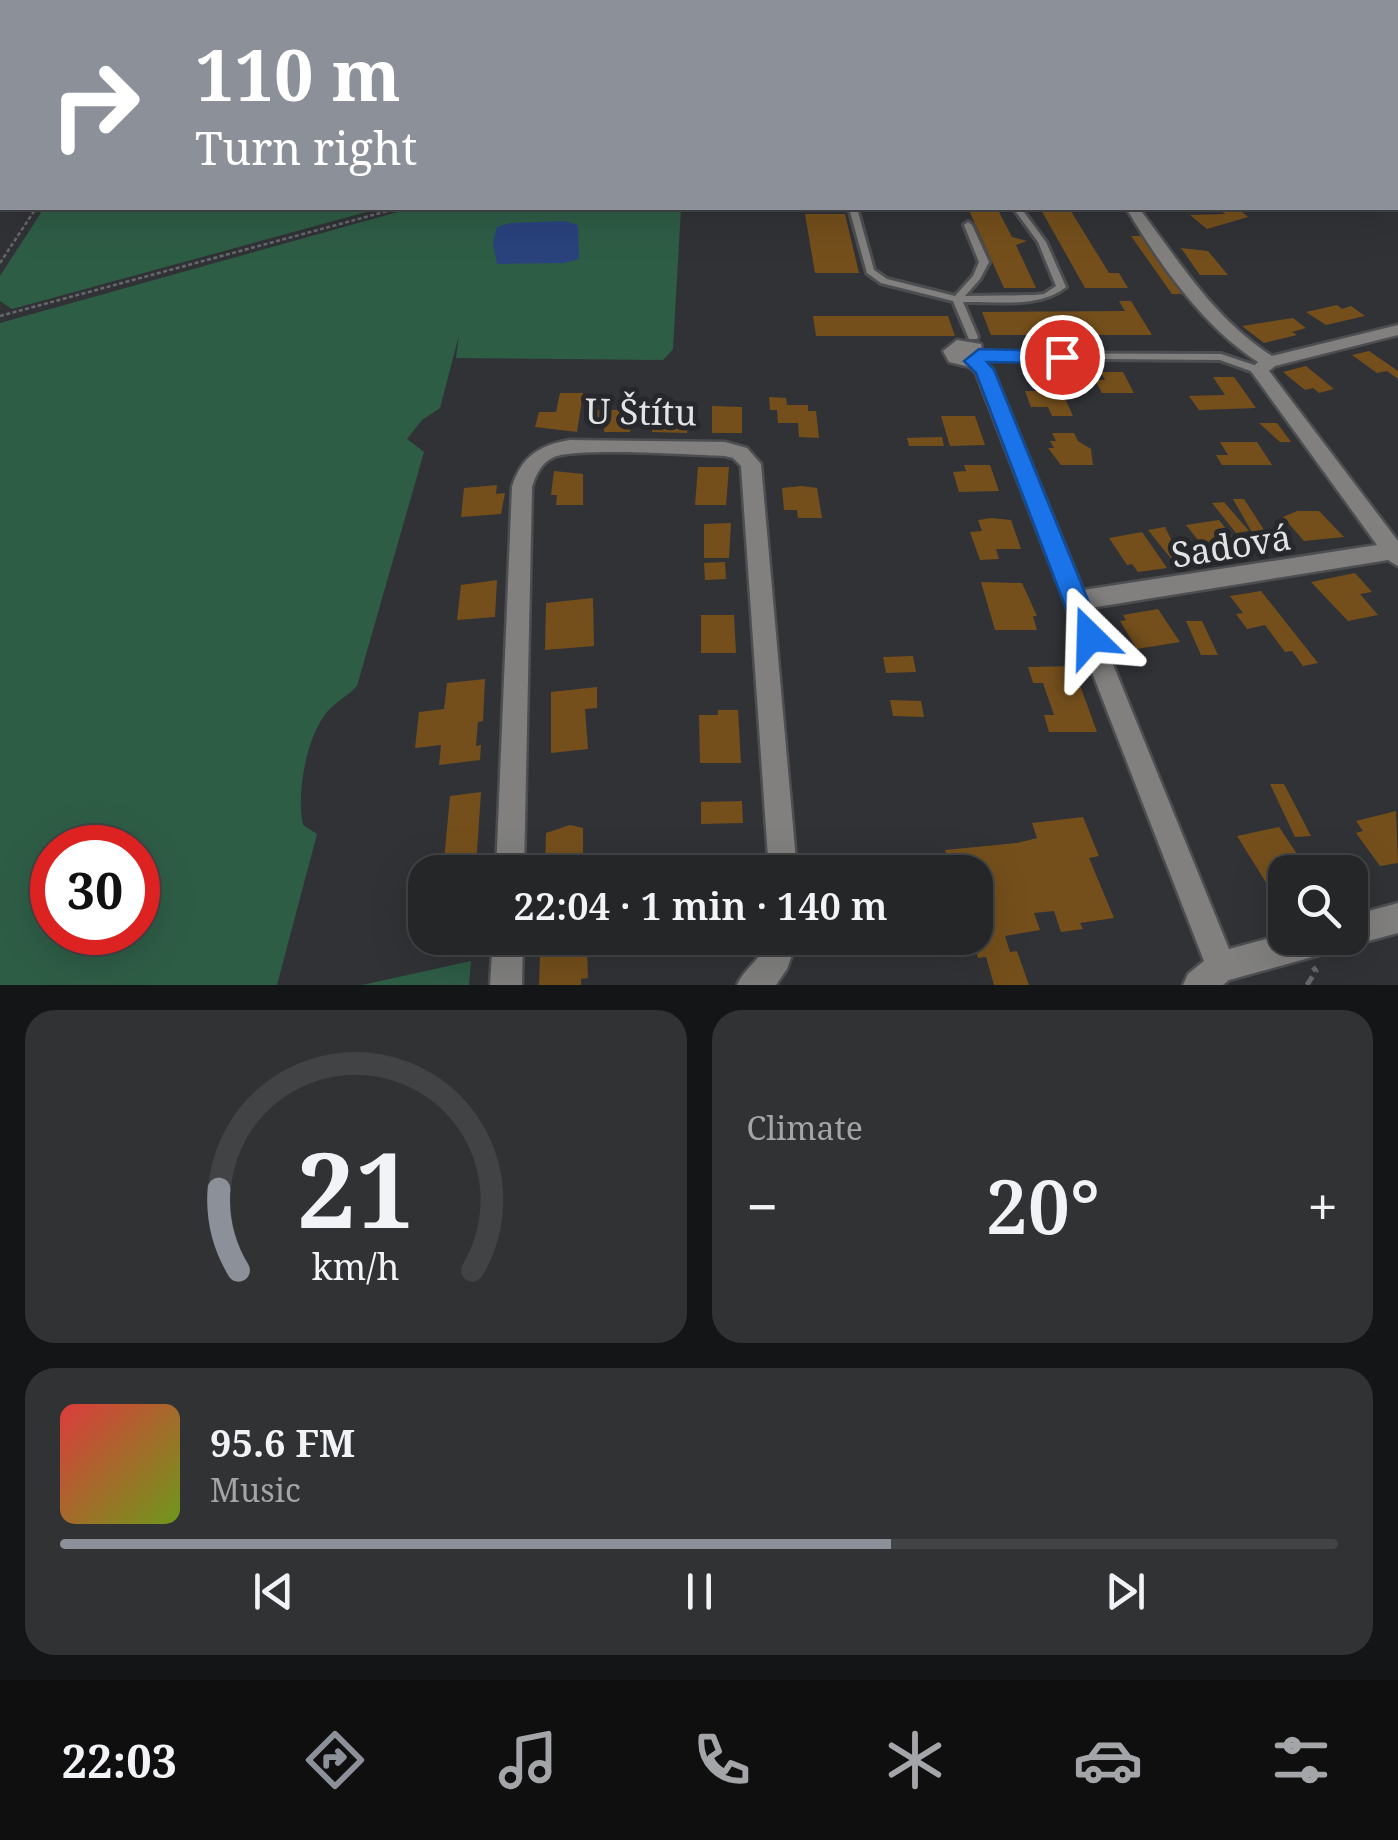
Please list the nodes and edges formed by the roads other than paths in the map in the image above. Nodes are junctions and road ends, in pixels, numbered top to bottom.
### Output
1 (854, 210) edge
2 (1018, 210) edge
3 (1134, 210) edge
4 (968, 225) dead end
5 (957, 299) junction
6 (1398, 330) edge
7 (974, 350) junction
8 (1264, 366) junction
9 (1396, 552) edge
10 (1075, 600) junction
11 (511, 855) edge
12 (782, 855) edge
13 (1398, 918) edge
14 (1368, 926) edge
15 (507, 955) edge
16 (776, 955) edge
17 (1281, 955) edge
18 (1216, 979) edge
19 (506, 985) edge
20 (753, 985) edge

1 - 5 lane
2 - 5 lane
3 - 8 street
4 - 5 lane
5 - 7 lane
6 - 8 street
7 - 8 lane
7 - 10 street
8 - 9 street
9 - 10 street, Sadová
10 - 18 street
11 - 12 street, U Štítu
13 - 14 street
15 - 19 street
16 - 20 street
17 - 18 street

